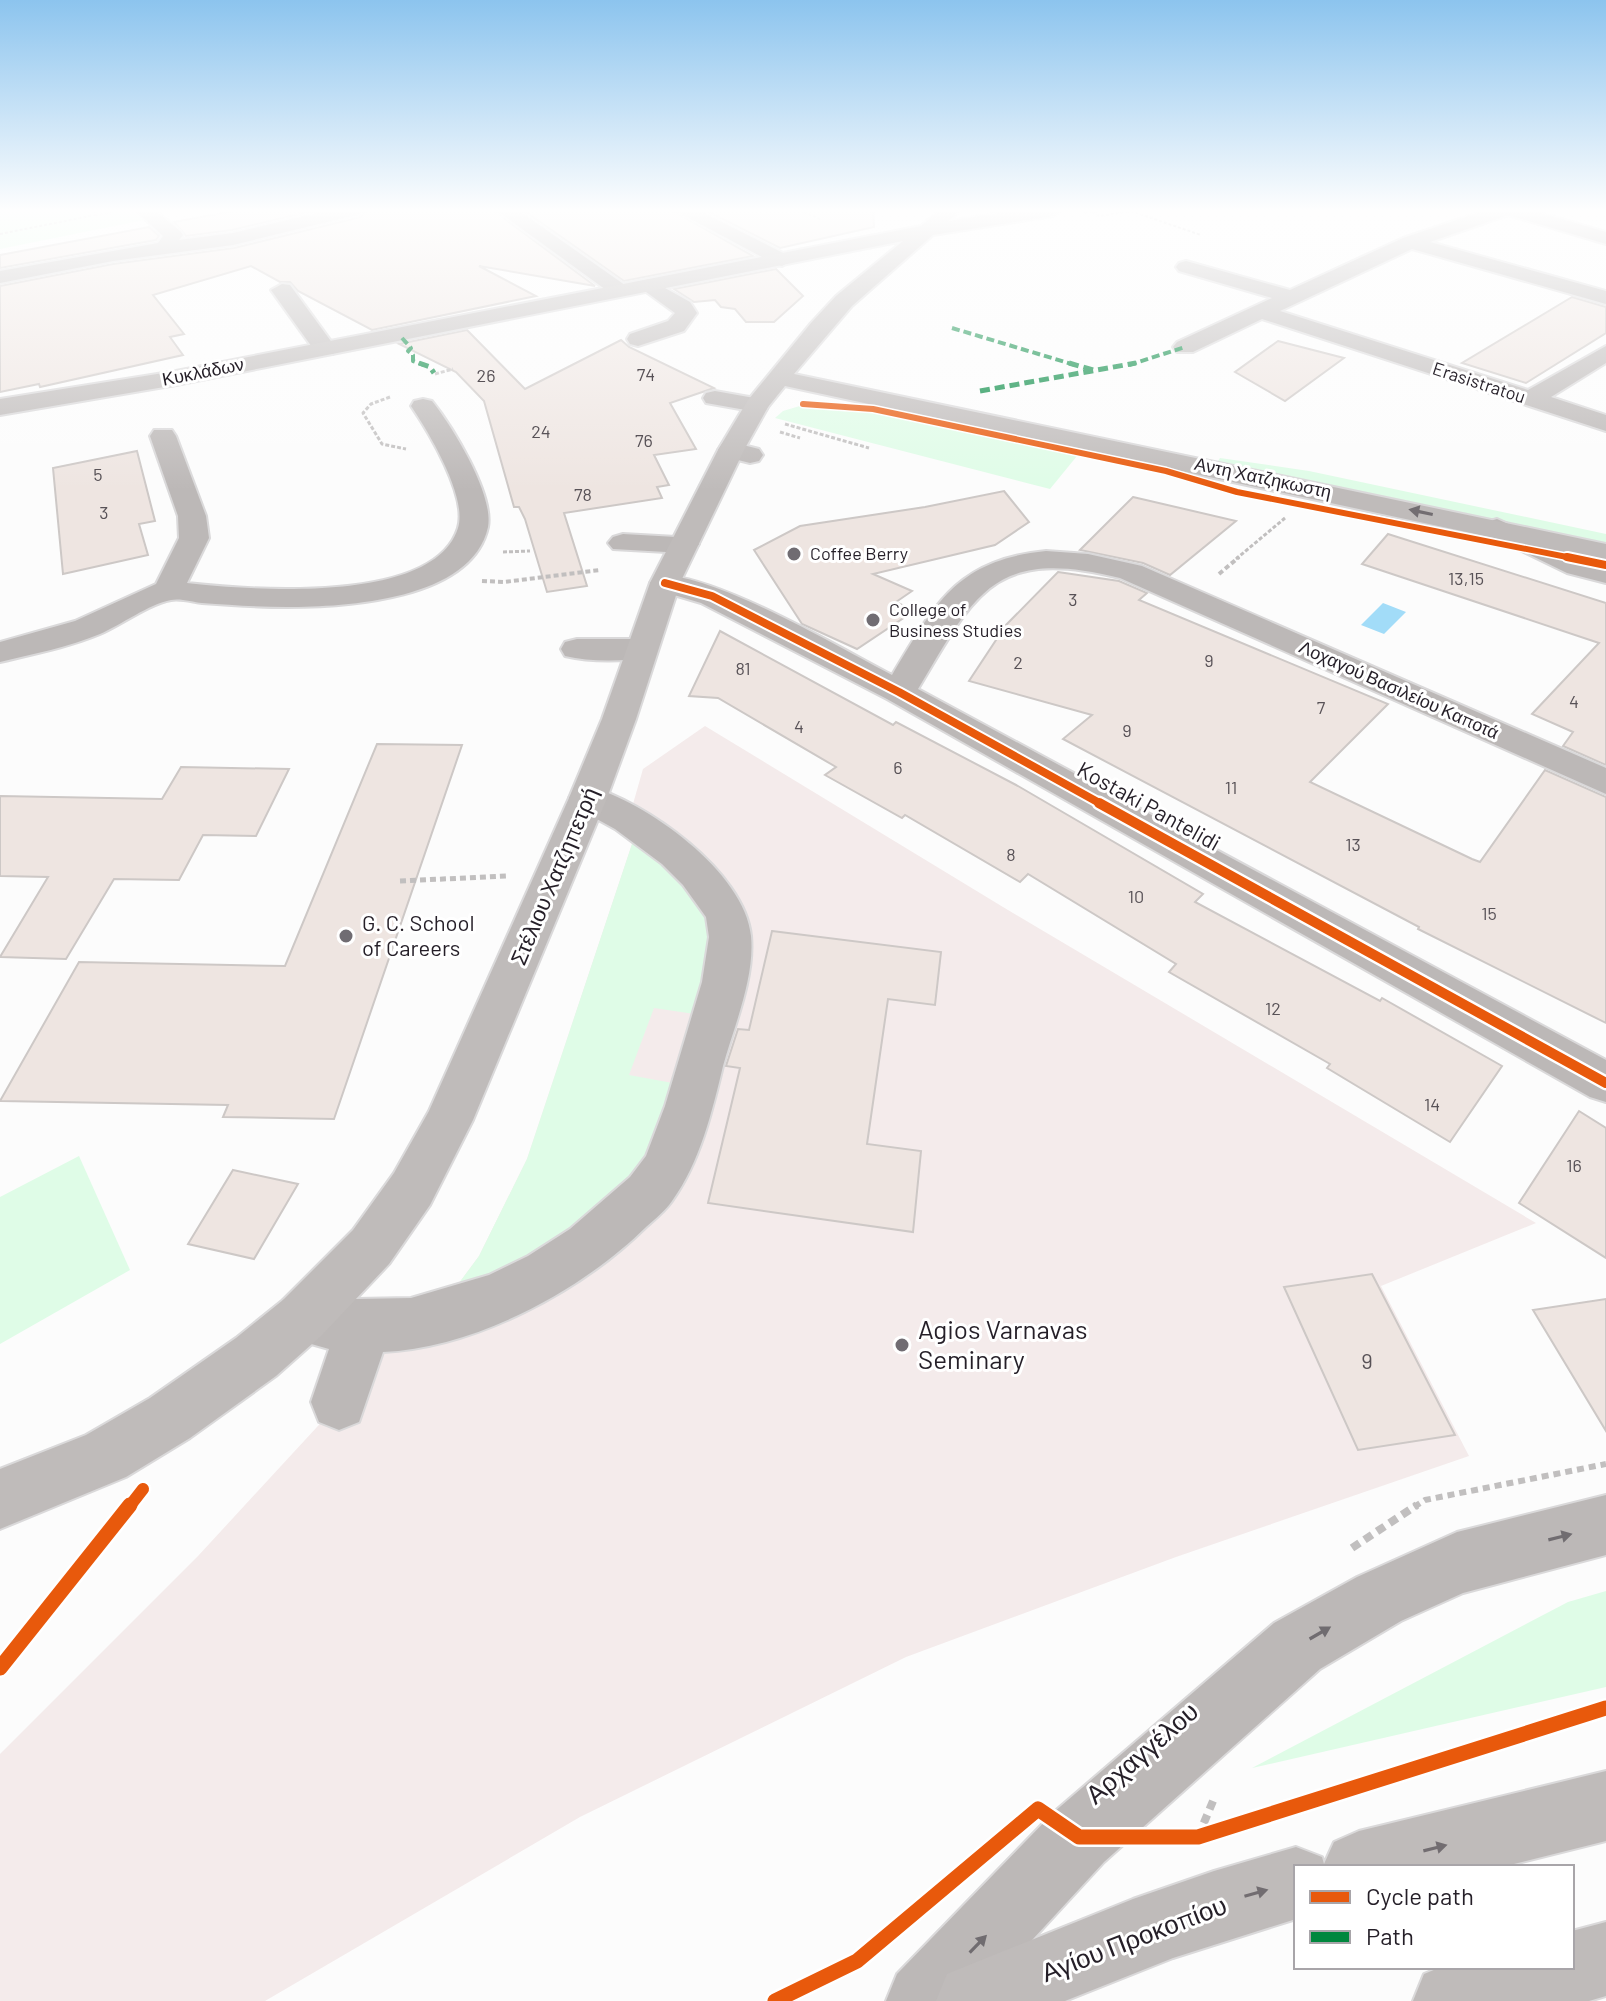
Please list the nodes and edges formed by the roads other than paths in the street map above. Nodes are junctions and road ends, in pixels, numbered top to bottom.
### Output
1 (292, 303) edge
2 (554, 303) edge
3 (676, 303) edge
4 (833, 303) edge
5 (1279, 303) edge
6 (1261, 312) junction
7 (819, 328) junction
8 (638, 339) dead end
9 (1185, 347) dead end
10 (325, 349) junction
11 (1606, 353) edge
12 (781, 374) junction
13 (715, 398) dead end
14 (917, 398) junction
15 (1531, 399) junction
16 (409, 402) road end
17 (0, 407) edge
18 (751, 415) junction
19 (1606, 423) edge
20 (163, 436) dead end
21 (1497, 528) junction
22 (1606, 530) edge
23 (623, 543) dead end
24 (684, 544) junction
25 (1606, 553) edge
26 (1606, 574) edge
27 (665, 583) junction
28 (168, 590) junction
29 (577, 649) dead end
30 (640, 649) junction
31 (0, 652) edge
32 (899, 692) junction
33 (1606, 782) edge
34 (588, 798) junction
35 (1606, 1083) edge
36 (302, 1318) junction
37 (364, 1326) junction
38 (339, 1402) dead end
39 (0, 1499) edge
40 (1606, 1525) edge
41 (1606, 1806) edge
42 (1367, 1865) edge
43 (1294, 1883) edge
44 (1606, 1959) edge
45 (1574, 1968) edge
46 (1569, 1969) edge
47 (924, 2001) edge
48 (974, 2001) edge
49 (1451, 2001) edge

1 - 10 street
2 - 10 main road, Κυκλάδων
3 - 8 street
4 - 7 main road, Στέλιου Χατζηπετρή
5 - 6 street
6 - 9 street
6 - 15 street, Erasistratou
7 - 12 main road, Στέλιου Χατζηπετρή
7 - 14 main road
10 - 17 main road, Κυκλάδων
11 - 15 street
12 - 14 main road, Αντη Χατζηκωστη
12 - 18 main road, Στέλιου Χατζηπετρή
13 - 18 street
14 - 18 main road
21 -> 14 main road, Αντη Χατζηκωστη
14 - 22 main road, Αντη Χατζηκωστη
15 - 19 street, Erasistratou
16 - 28 street
18 - 24 main road, Στέλιου Χατζηπετρή
20 - 28 street
21 - 25 main road, Αντη Χατζηκωστη
21 - 26 street
23 - 24 street
24 - 27 main road, Στέλιου Χατζηπετρή
27 - 30 main road, Στέλιου Χατζηπετρή
27 - 32 street, Kostaki Pantelidi
28 - 31 street
29 - 30 street
30 - 34 main road, Στέλιου Χατζηπετρή
32 - 33 street, Λοχαγού Βασιλείου Καποτά
32 - 35 street, Kostaki Pantelidi
34 - 36 main road, Στέλιου Χατζηπετρή
34 - 37 street
36 - 37 street
36 - 39 main road, Στέλιου Χατζηπετρή
37 - 38 street
47 -> 40 street, Αρχαγγέλου
42 -> 41 main road
48 -> 43 main road, Αγίου Προκοπίου
44 - 45 main road
46 - 49 main road

